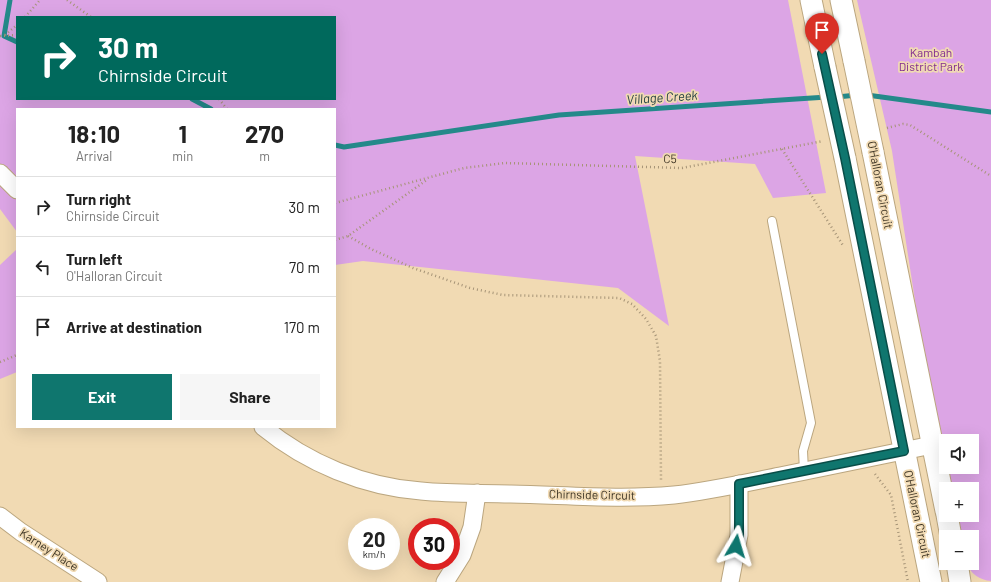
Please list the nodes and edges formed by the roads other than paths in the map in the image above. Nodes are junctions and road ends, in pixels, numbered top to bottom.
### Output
1 (811, 0) edge
2 (841, 0) edge
3 (0, 173) edge
4 (16, 189) edge
5 (772, 221) dead end
6 (264, 428) edge
7 (932, 445) junction
8 (904, 451) junction
9 (804, 471) junction
10 (940, 482) edge
11 (739, 484) junction
12 (477, 493) junction
13 (0, 516) edge
14 (958, 570) edge
15 (98, 582) edge
16 (444, 582) edge
17 (730, 582) edge
18 (931, 582) edge
19 (960, 582) edge

1 - 8 street, O'Halloran Circuit, bridge
2 - 7 street, O'Halloran Circuit, bridge
3 - 4 street
5 - 9 lane
6 - 12 street, Chirnside Circuit
7 - 8 street, Chirnside Circuit
7 - 10 street, O'Halloran Circuit
8 - 9 street, Chirnside Circuit
8 - 18 street, O'Halloran Circuit
9 - 11 street, Chirnside Circuit
11 - 12 street, Chirnside Circuit
11 - 17 street
12 - 16 street
13 - 15 street, Karney Place
14 - 19 street

